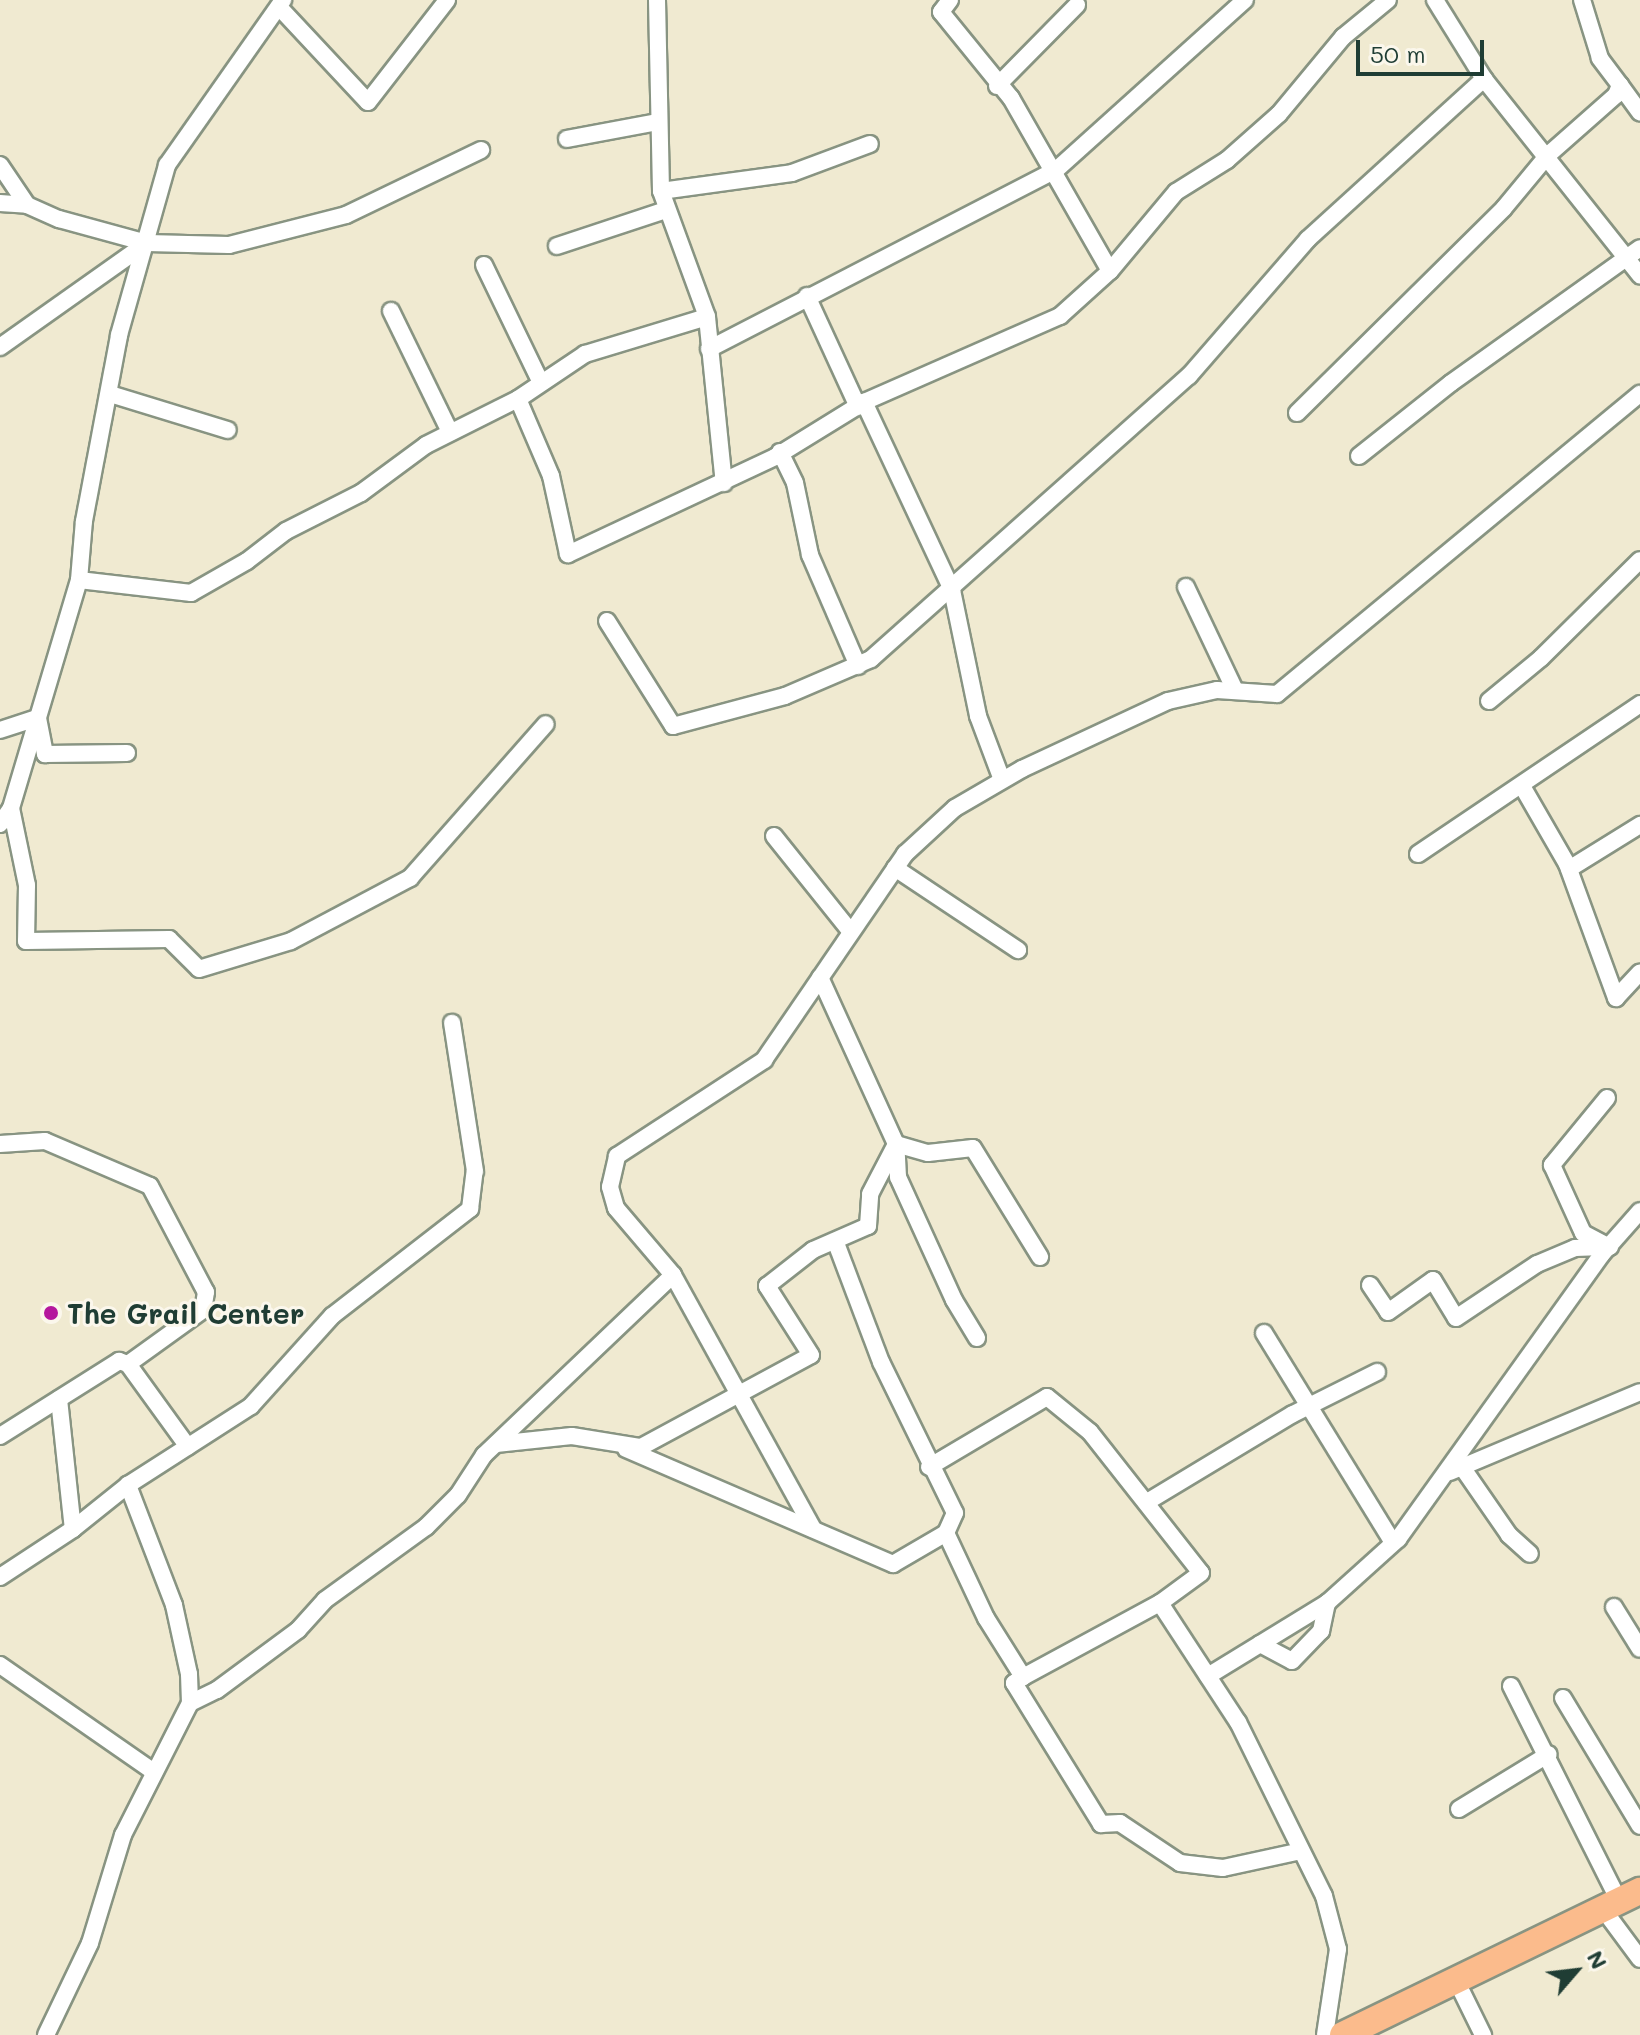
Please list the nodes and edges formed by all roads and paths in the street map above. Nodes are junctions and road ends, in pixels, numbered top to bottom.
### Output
1 (447, 0) edge
2 (657, 0) edge
3 (950, 0) edge
4 (1245, 0) edge
5 (1388, 0) edge
6 (1435, 0) edge
7 (1582, 0) edge
8 (281, 4) edge
9 (1077, 5) dead end
10 (1484, 79) junction
11 (1620, 85) junction
12 (997, 86) junction
13 (1640, 113) edge
14 (658, 122) junction
15 (567, 139) dead end
16 (870, 144) dead end
17 (481, 150) dead end
18 (1548, 155) junction
19 (0, 165) edge
20 (1056, 170) junction
21 (661, 191) junction
22 (0, 203) edge
23 (27, 205) junction
24 (666, 210) junction
25 (147, 243) junction
26 (557, 246) dead end
27 (1633, 253) edge
28 (484, 265) dead end
29 (1110, 271) junction
30 (1640, 275) edge
31 (807, 296) junction
32 (391, 311) dead end
33 (707, 317) junction
34 (0, 347) edge
35 (709, 349) junction
36 (540, 381) junction
37 (110, 394) junction
38 (1640, 394) edge
39 (518, 399) junction
40 (861, 404) junction
41 (1297, 413) dead end
42 (228, 430) dead end
43 (450, 432) junction
44 (780, 452) junction
45 (1359, 456) dead end
46 (724, 483) junction
47 (1640, 560) edge
48 (79, 580) junction
49 (1186, 587) dead end
50 (952, 590) junction
51 (607, 621) dead end
52 (858, 666) junction
53 (1235, 690) junction
54 (1489, 701) dead end
55 (1640, 704) edge
56 (38, 718) junction
57 (546, 724) dead end
58 (0, 730) edge
59 (127, 753) dead end
60 (1002, 780) junction
61 (1522, 786) junction
62 (11, 808) junction
63 (0, 824) edge
64 (1640, 825) edge
65 (774, 836) dead end
66 (1418, 854) dead end
67 (895, 868) junction
68 (1569, 869) junction
69 (851, 932) junction
70 (1018, 950) dead end
71 (1640, 972) edge
72 (820, 977) junction
73 (452, 1023) dead end
74 (1607, 1098) dead end
75 (0, 1144) edge
76 (896, 1144) junction
77 (1640, 1211) edge
78 (836, 1243) junction
79 (1610, 1247) junction
80 (1040, 1257) dead end
81 (673, 1275) junction
82 (1370, 1285) dead end
83 (1264, 1333) dead end
84 (977, 1338) dead end
85 (128, 1364) junction
86 (1377, 1372) dead end
87 (1640, 1392) edge
88 (741, 1393) junction
89 (59, 1399) junction
90 (1309, 1407) junction
91 (0, 1436) edge
92 (612, 1443) junction
93 (496, 1444) junction
94 (188, 1447) junction
95 (929, 1467) junction
96 (1456, 1469) junction
97 (128, 1485) junction
98 (1147, 1502) junction
99 (73, 1529) junction
100 (813, 1529) junction
101 (946, 1533) junction
102 (1393, 1543) junction
103 (1530, 1554) dead end
104 (0, 1577) edge
105 (1160, 1603) junction
106 (1327, 1603) junction
107 (1614, 1607) dead end
108 (1260, 1644) junction
109 (1640, 1649) edge
110 (0, 1665) edge
111 (1208, 1676) junction
112 (1023, 1677) junction
113 (1511, 1686) dead end
114 (1563, 1698) dead end
115 (190, 1703) junction
116 (1549, 1754) junction
117 (154, 1772) junction
118 (1459, 1809) dead end
119 (1640, 1826) edge
120 (1301, 1851) junction
121 (1621, 1900) edge
122 (1640, 1959) edge
123 (1455, 1978) junction
124 (46, 2035) edge
125 (1325, 2035) edge
126 (1343, 2035) edge
127 (1483, 2035) edge

1 - 8 street
2 - 14 street
3 - 12 street
4 - 20 street
5 - 29 street
6 - 10 street
7 - 11 street
8 - 25 street
9 - 12 street
10 - 18 street
10 - 50 street
11 - 13 street
11 - 18 street
12 - 20 street
14 - 15 street
14 - 21 street
16 - 21 street
17 - 25 street
18 - 27 street
18 - 41 street
19 - 23 street
20 - 29 street
20 - 31 street
21 - 24 street
22 - 23 street
23 - 25 street
24 - 26 street
24 - 33 street
25 - 34 street
25 - 37 street
27 - 30 street
27 - 45 street
28 - 36 street
29 - 40 street
31 - 35 street
31 - 40 street
32 - 43 street
33 - 35 street
33 - 36 street
35 - 46 street
36 - 39 street
37 - 42 street
37 - 48 street
38 - 53 street
39 - 43 street
39 - 46 street
40 - 44 street
40 - 50 street
43 - 48 street
44 - 46 street
44 - 52 street
47 - 54 street
48 - 56 street
49 - 53 street
50 - 52 street
50 - 60 street
51 - 52 street
53 - 60 street
55 - 61 street
56 - 58 street
56 - 59 street
56 - 62 street
57 - 62 street
60 - 67 street
61 - 66 street
61 - 68 street
62 - 63 street
64 - 68 street
65 - 69 street
67 - 69 street
67 - 70 street
68 - 71 street
69 - 72 street
72 - 76 street
72 - 81 street
73 - 94 street
74 - 79 street
75 - 85 street
76 - 78 street
76 - 80 street
76 - 84 street
77 - 79 street
78 - 88 street
78 - 95 street
79 - 82 street
79 - 96 street
81 - 88 street
81 - 93 street
83 - 90 street
85 - 89 street
85 - 94 street
86 - 90 street
87 - 96 street
88 - 92 street
88 - 100 street
89 - 91 street
89 - 99 street
90 - 98 street
90 - 102 street
92 - 93 street
92 - 100 street
93 - 115 street
94 - 97 street
95 - 98 street
95 - 101 street
96 - 102 street
96 - 103 street
97 - 99 street
97 - 115 street
98 - 105 street
99 - 104 street
100 - 101 street
101 - 112 street
102 - 106 street
105 - 111 street
105 - 112 street
106 - 108 street
106 - 108 street
107 - 109 street
108 - 111 street
110 - 117 street
111 - 120 street
112 - 120 street
113 - 116 street
114 - 119 street
115 - 117 street
116 - 118 street
116 - 121 street
117 - 124 street
120 - 125 street
121 - 122 street
121 - 123 main road
123 - 126 main road
123 - 127 street

